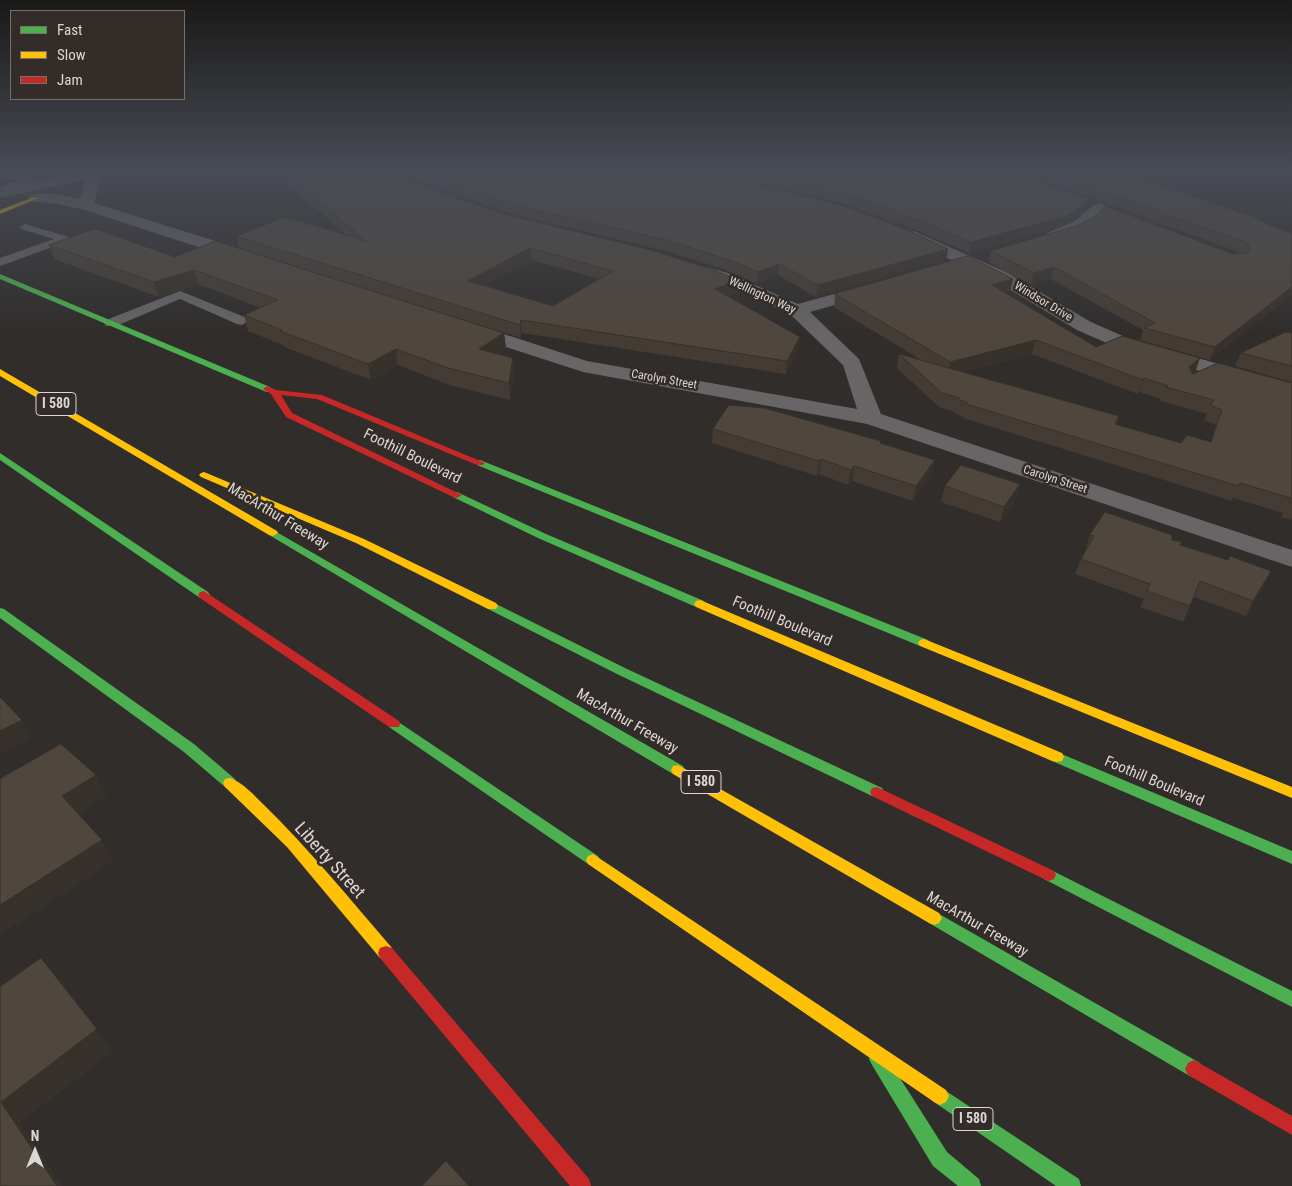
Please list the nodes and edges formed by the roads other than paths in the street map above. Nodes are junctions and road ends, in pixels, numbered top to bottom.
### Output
1 (150, 225) edge
2 (1080, 225) edge
3 (25, 227) dead end
4 (893, 228) edge
5 (1042, 239) edge
6 (994, 253) edge
7 (968, 261) junction
8 (0, 262) edge
9 (264, 262) edge
10 (686, 266) edge
11 (944, 268) edge
12 (0, 276) edge
13 (889, 284) edge
14 (797, 310) junction
15 (242, 321) dead end
16 (111, 323) junction
17 (452, 323) edge
18 (0, 372) edge
19 (1292, 390) edge
20 (274, 392) junction
21 (871, 418) junction
22 (111, 437) junction
23 (0, 456) edge
24 (1292, 559) edge
25 (0, 612) edge
26 (1292, 793) edge
27 (1292, 858) edge
28 (1292, 999) edge
29 (873, 1051) junction
30 (1292, 1126) edge
31 (582, 1186) edge
32 (972, 1186) edge
33 (1072, 1186) edge

1 - 9 street
2 - 5 street
3 - 8 lane
4 - 7 street, Windsor Drive
6 - 7 street
7 - 11 street
7 - 19 street, Windsor Drive
10 - 14 street, Wellington Way
12 - 16 main road, Foothill Boulevard
13 - 14 street
14 - 21 street, Wellington Way
15 - 16 lane
16 - 20 main road, Foothill Boulevard
17 - 21 street, Carolyn Street
18 - 22 main road, MacArthur Freeway / I 580
20 - 26 main road, Foothill Boulevard
20 - 27 main road, Foothill Boulevard
21 - 24 street, Carolyn Street
22 - 28 main road
22 - 30 main road, MacArthur Freeway / I 580
23 - 29 main road, I 580
25 - 31 main road, Liberty Street
29 - 32 main road
29 - 33 main road, I 580

